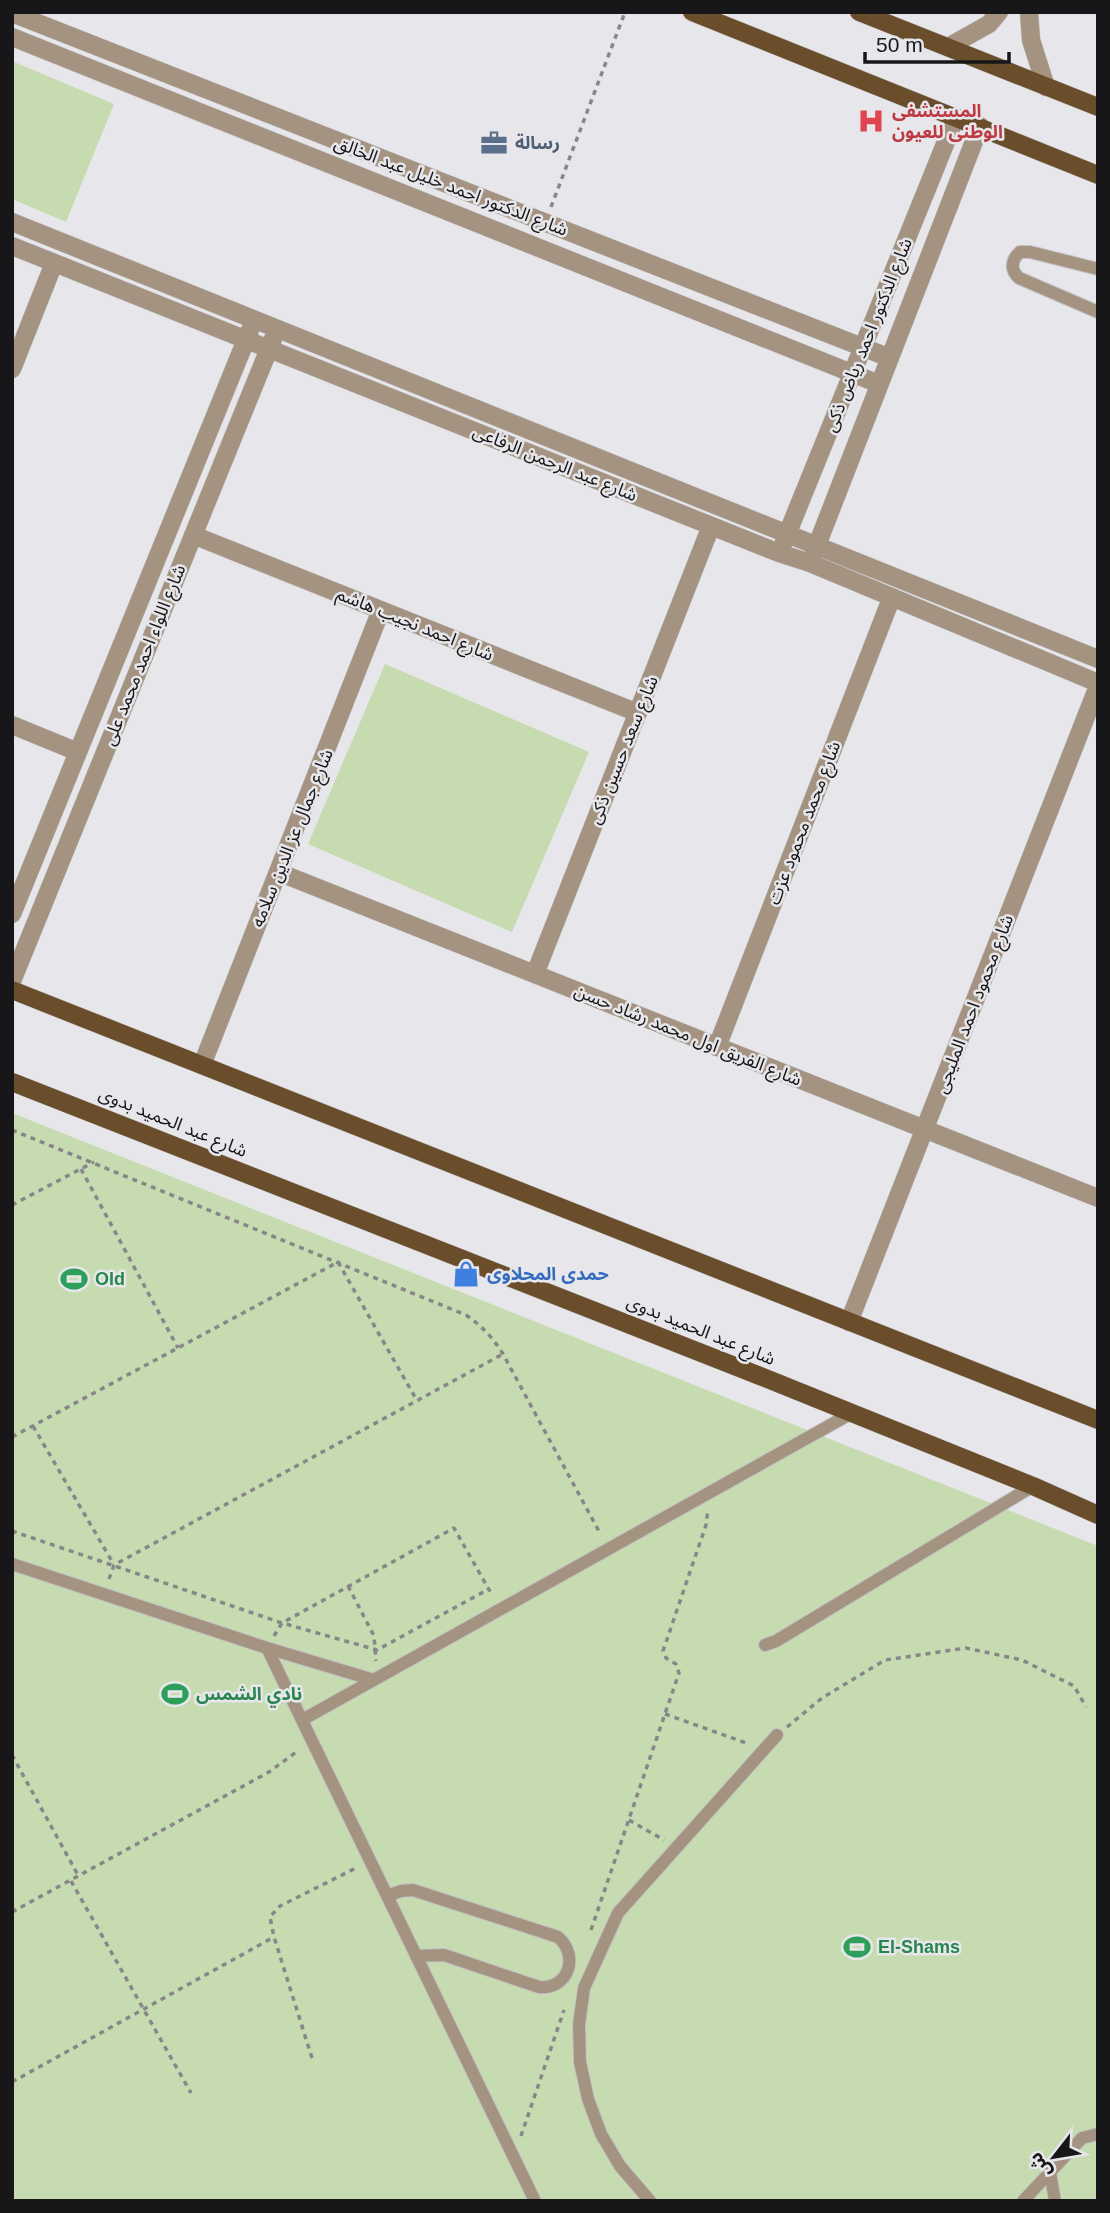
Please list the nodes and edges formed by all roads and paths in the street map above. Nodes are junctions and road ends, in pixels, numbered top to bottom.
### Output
1 (625, 12) edge
2 (692, 12) edge
3 (859, 12) edge
4 (999, 12) edge
5 (1030, 12) edge
6 (12, 13) edge
7 (12, 37) edge
8 (948, 47) junction
9 (1046, 87) junction
10 (231, 99) junction
11 (1098, 107) edge
12 (956, 117) junction
13 (222, 121) junction
14 (980, 126) junction
15 (1098, 174) edge
16 (12, 222) edge
17 (545, 223) junction
18 (12, 246) edge
19 (54, 263) junction
20 (1098, 269) edge
21 (1097, 311) edge
22 (254, 320) junction
23 (277, 329) junction
24 (246, 340) junction
25 (863, 347) junction
26 (269, 349) junction
27 (890, 358) junction
28 (12, 369) edge
29 (852, 373) junction
30 (879, 384) junction
31 (711, 526) junction
32 (788, 533) junction
33 (193, 535) junction
34 (818, 545) junction
35 (779, 553) junction
36 (810, 563) junction
37 (891, 599) junction
38 (381, 610) junction
39 (1098, 659) edge
40 (1098, 685) edge
41 (638, 713) junction
42 (12, 724) edge
43 (78, 752) junction
44 (278, 872) junction
45 (12, 914) edge
46 (534, 974) junction
47 (12, 981) edge
48 (12, 990) edge
49 (717, 1047) junction
50 (202, 1065) junction
51 (12, 1082) edge
52 (925, 1129) junction
53 (12, 1130) edge
54 (94, 1162) junction
55 (81, 1169) junction
56 (1098, 1198) edge
57 (12, 1205) edge
58 (338, 1262) junction
59 (849, 1322) junction
60 (178, 1348) junction
61 (503, 1354) junction
62 (416, 1399) junction
63 (852, 1413) junction
64 (1098, 1420) edge
65 (33, 1426) junction
66 (12, 1437) edge
67 (1033, 1486) junction
68 (706, 1495) junction
69 (1098, 1515) edge
70 (12, 1531) edge
71 (609, 1549) junction
72 (12, 1564) edge
73 (114, 1565) junction
74 (348, 1586) junction
75 (489, 1589) junction
76 (104, 1594) junction
77 (500, 1609) junction
78 (282, 1623) junction
79 (765, 1645) dead end
80 (267, 1648) junction
81 (377, 1650) junction
82 (374, 1680) junction
83 (1086, 1707) dead end
84 (665, 1714) junction
85 (302, 1720) junction
86 (777, 1735) joint
87 (312, 1741) junction
88 (764, 1749) junction
89 (12, 1755) edge
90 (629, 1820) junction
91 (677, 1848) junction
92 (370, 1861) junction
93 (79, 1877) junction
94 (71, 1881) junction
95 (387, 1896) junction
96 (12, 1912) edge
97 (274, 1937) junction
98 (588, 1938) dead end
99 (416, 1956) junction
100 (144, 2009) junction
101 (564, 2010) dead end
102 (312, 2058) dead end
103 (12, 2082) edge
104 (191, 2093) dead end
105 (1098, 2134) edge
106 (513, 2157) junction
107 (1050, 2172) junction
108 (644, 2199) edge
109 (535, 2201) edge
110 (1023, 2201) edge
111 (1055, 2201) edge

1 - 17 path
2 - 12 main road
3 - 8 main road
4 - 8 street
5 - 9 street
6 - 10 street, شارع الدكتور احمد خليل عبد الخالق
7 - 13 street, شارع الدكتور احمد خليل عبد الخالق
8 - 9 main road
9 - 11 main road
10 - 13 street
10 - 17 street, شارع الدكتور احمد خليل عبد الخالق
12 - 14 main road
12 - 25 street, شارع الدكتور احمد رياض ذكى
13 - 29 street, شارع الدكتور احمد خليل عبد الخالق
14 - 15 main road
14 - 27 street, شارع الدكتور احمد رياض ذكى
16 - 22 street, شارع عبد الرحمن الرفاعى
17 - 25 street, شارع الدكتور احمد خليل عبد الخالق
18 - 19 street, شارع عبد الرحمن الرفاعى
19 - 24 street, شارع عبد الرحمن الرفاعى
19 - 28 street
20 - 21 lane
22 - 23 street, شارع عبد الرحمن الرفاعى
22 - 24 street, شارع اللواء احمد محمد على
23 - 26 street, شارع اللواء احمد محمد على
23 - 32 street, شارع عبد الرحمن الرفاعى
24 - 26 street, شارع عبد الرحمن الرفاعى
24 - 43 street, شارع اللواء احمد محمد على
25 - 27 street, شارع الدكتور احمد خليل عبد الخالق
25 - 29 street, شارع الدكتور احمد رياض ذكى
26 - 31 street, شارع عبد الرحمن الرفاعى
26 - 33 street, شارع اللواء احمد محمد على
27 - 30 street, شارع الدكتور احمد رياض ذكى
29 - 30 street, شارع الدكتور احمد خليل عبد الخالق
29 - 32 street, شارع الدكتور احمد رياض ذكى
30 - 34 street, شارع الدكتور احمد رياض ذكى
31 - 35 street, شارع عبد الرحمن الرفاعى
31 - 41 street, شارع سعد حسين ذكى
32 - 34 street, شارع عبد الرحمن الرفاعى
32 - 35 street, شارع الدكتور احمد رياض ذكى
33 - 38 street, شارع احمد نجيب هاشم
33 - 47 street, شارع اللواء احمد محمد على
34 - 36 street, شارع الدكتور احمد رياض ذكى
34 - 39 street, شارع عبد الرحمن الرفاعى
35 - 36 street, شارع عبد الرحمن الرفاعى
36 - 37 street, شارع عبد الرحمن الرفاعى
37 - 40 street, شارع عبد الرحمن الرفاعى
37 - 49 street, شارع محمد محمود عزت
38 - 41 street, شارع احمد نجيب هاشم
38 - 44 street, شارع جمال عز الدين سلامه
40 - 52 street, شارع محمود احمد المليجى
41 - 46 street, شارع سعد حسين ذكى
42 - 43 street
43 - 45 street, شارع اللواء احمد محمد على
44 - 46 street, شارع الفريق اول محمد رشاد حسن
44 - 50 street, شارع جمال عز الدين سلامه
46 - 49 street, شارع الفريق اول محمد رشاد حسن
48 - 50 main road
49 - 52 street, شارع الفريق اول محمد رشاد حسن
50 - 59 main road
51 - 63 main road, شارع عبد الحميد بدوى
52 - 56 street, شارع الفريق اول محمد رشاد حسن
52 - 59 street, شارع محمود احمد المليجى
53 - 54 path
54 - 55 path
54 - 58 path
55 - 57 path
55 - 60 path
58 - 60 path
58 - 61 path
58 - 62 path
59 - 64 main road
60 - 65 path
61 - 62 path
61 - 71 path
62 - 73 path
63 - 67 main road, شارع عبد الحميد بدوى
63 - 68 lane
65 - 66 path
65 - 73 path
67 - 69 main road, شارع عبد الحميد بدوى
67 - 79 lane
68 - 71 lane
68 - 84 path
70 - 73 path
71 - 77 lane
72 - 76 lane
73 - 76 path
73 - 78 path
74 - 75 path
74 - 78 path
74 - 81 path
75 - 77 path
75 - 81 path
76 - 80 lane
77 - 82 lane
78 - 80 path
78 - 81 path
80 - 82 lane
80 - 85 lane
81 - 82 path
82 - 85 lane
83 - 86 path
84 - 88 path
84 - 90 path
85 - 87 lane
86 - 88 lane
87 - 92 lane
87 - 93 path
88 - 91 lane
89 - 93 path
90 - 91 path
90 - 98 path
91 - 108 lane
92 - 95 lane
92 - 97 path
93 - 94 path
94 - 96 path
94 - 100 path
95 - 99 lane
95 - 99 lane
97 - 100 path
97 - 102 path
99 - 106 lane
100 - 103 path
100 - 104 path
101 - 106 path
105 - 107 lane
106 - 109 lane
107 - 110 lane
107 - 111 lane

